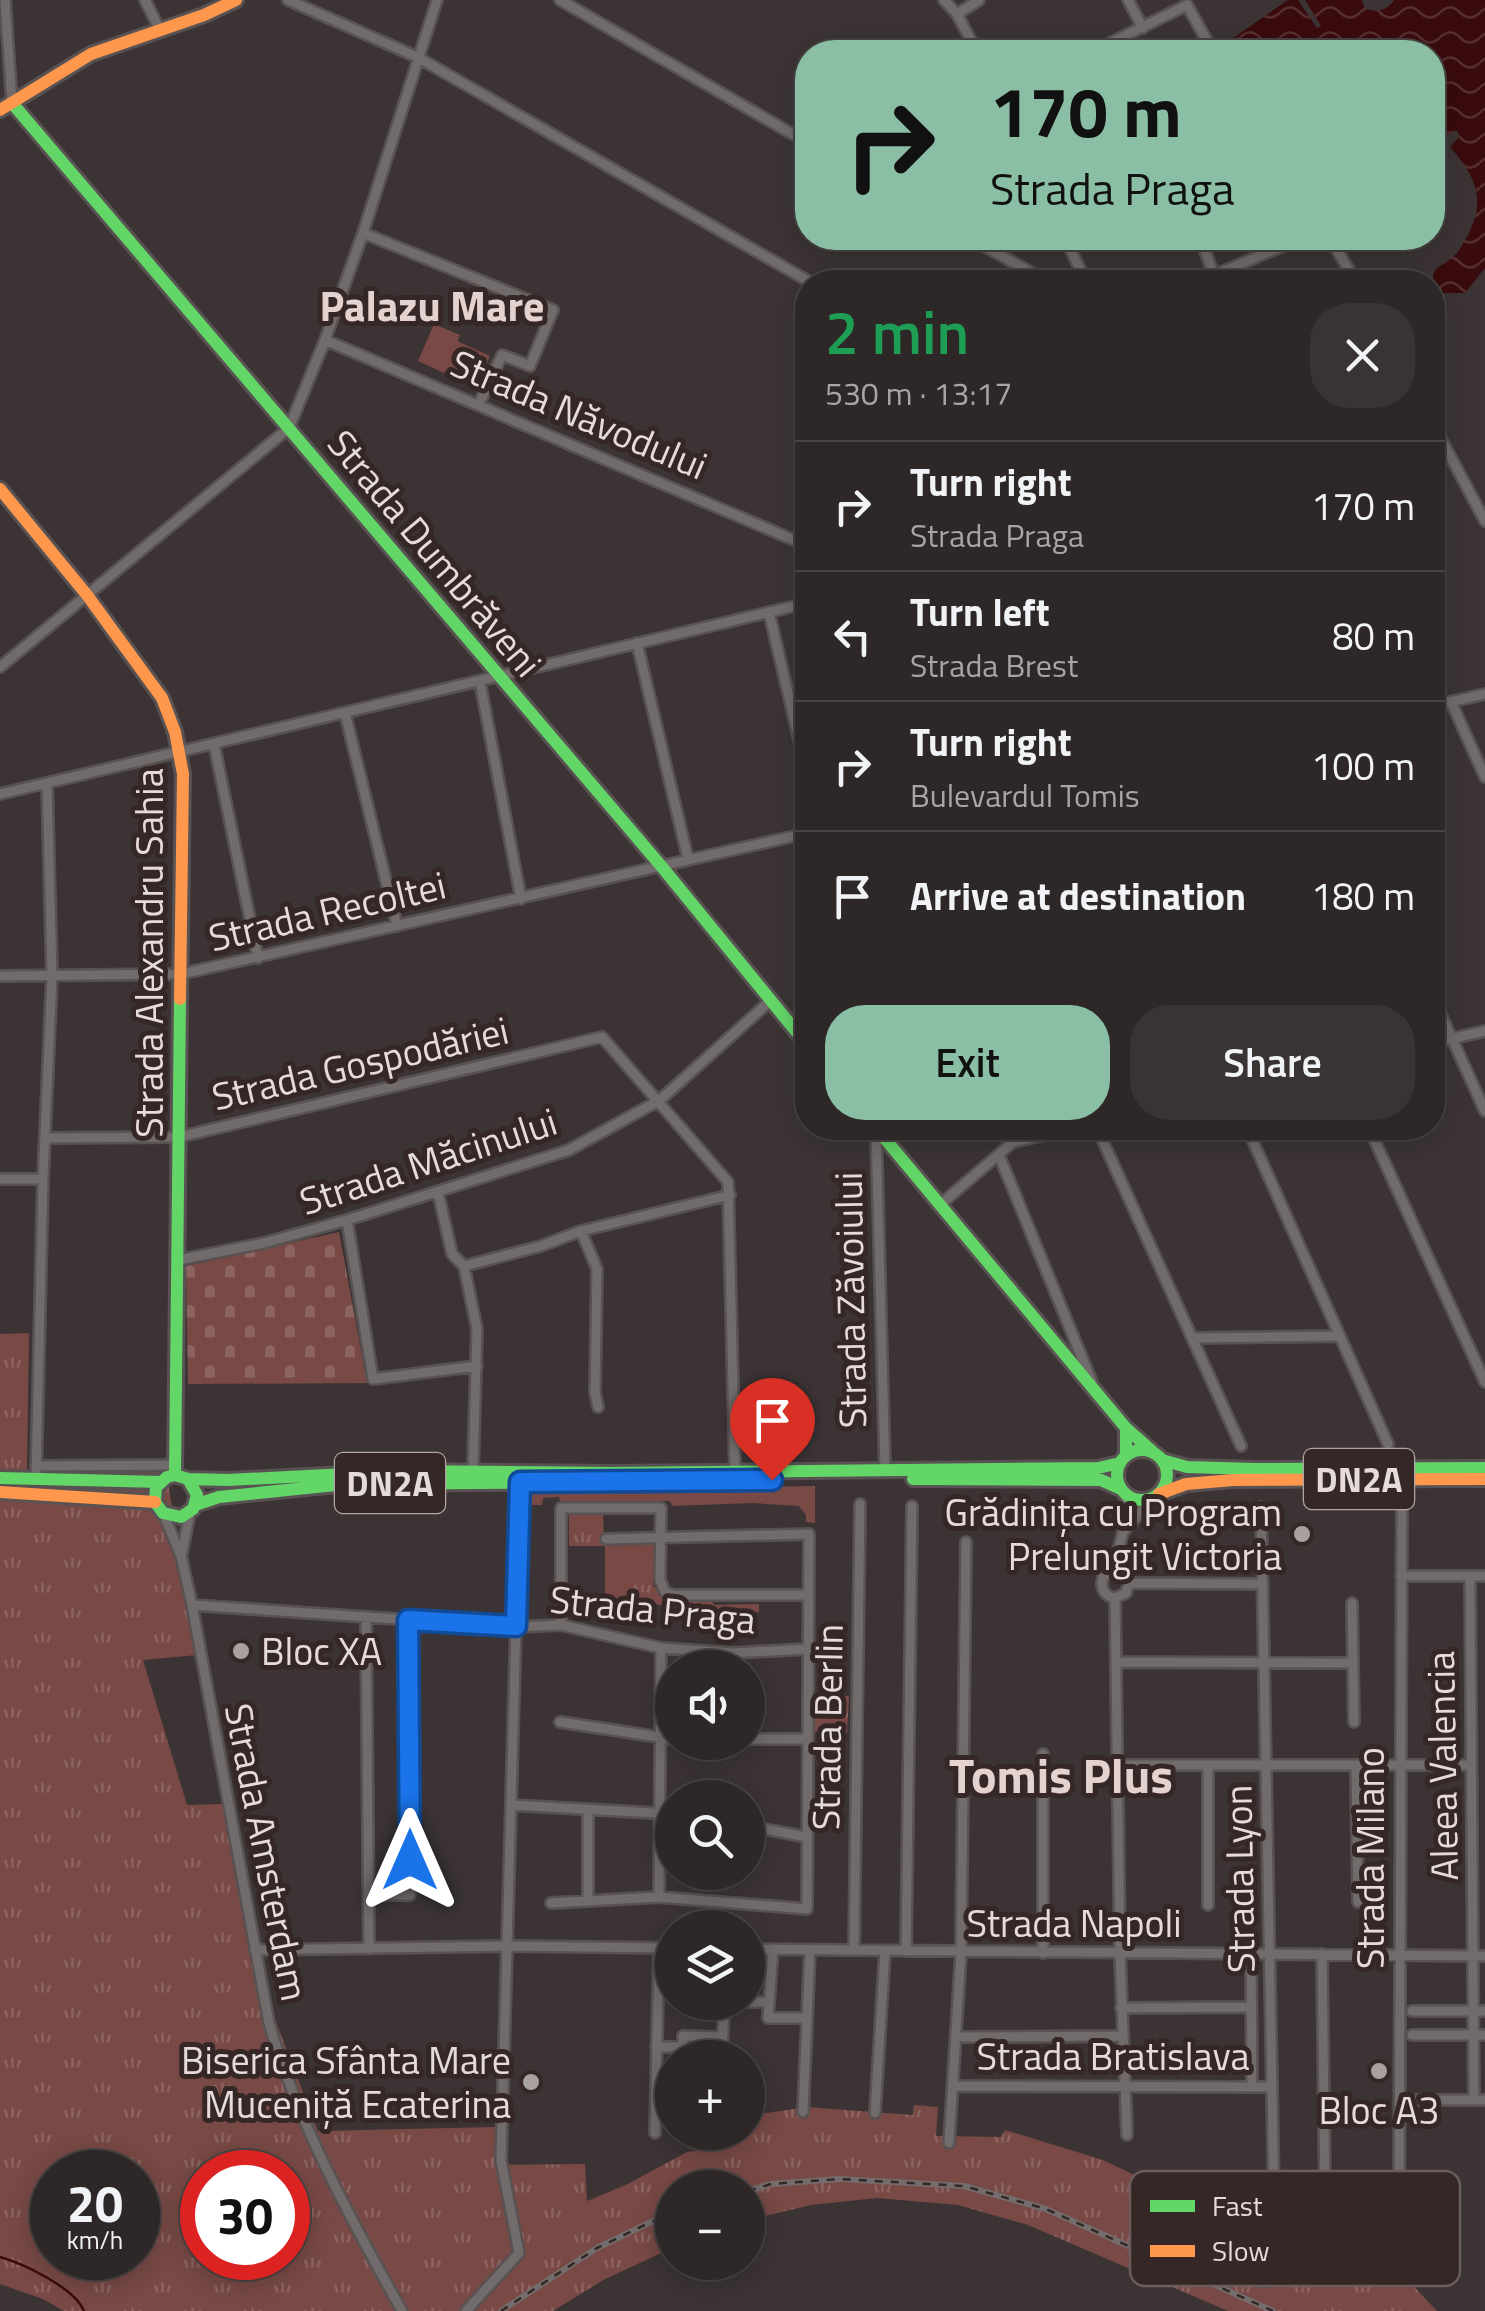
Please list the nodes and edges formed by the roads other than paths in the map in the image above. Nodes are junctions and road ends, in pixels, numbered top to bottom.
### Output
1 (5, 0) edge
2 (145, 0) edge
3 (236, 0) edge
4 (288, 0) edge
5 (437, 0) edge
6 (560, 0) edge
7 (944, 0) edge
8 (979, 0) edge
9 (1128, 0) edge
10 (957, 14) junction
11 (159, 28) junction
12 (1142, 28) junction
13 (971, 40) edge
14 (1123, 40) edge
15 (1206, 40) edge
16 (418, 57) junction
17 (6, 107) edge
18 (795, 136) edge
19 (363, 233) junction
20 (991, 250) edge
21 (1273, 250) edge
22 (1027, 270) edge
23 (1226, 270) edge
24 (795, 273) edge
25 (325, 340) junction
26 (480, 404) junction
27 (288, 428) junction
28 (1445, 446) edge
29 (0, 488) edge
30 (1485, 520) edge
31 (795, 540) edge
32 (87, 595) junction
33 (795, 607) edge
34 (769, 612) junction
35 (637, 642) junction
36 (0, 667) edge
37 (500, 677) junction
38 (480, 682) junction
39 (1485, 694) edge
40 (1451, 702) junction
41 (1445, 703) edge
42 (345, 714) junction
43 (795, 723) edge
44 (214, 744) junction
45 (180, 752) junction
46 (1485, 776) edge
47 (47, 782) junction
48 (0, 794) edge
49 (795, 836) edge
50 (688, 859) junction
51 (662, 867) junction
52 (521, 898) junction
53 (396, 926) junction
54 (258, 958) junction
55 (181, 974) junction
56 (0, 976) edge
57 (52, 976) junction
58 (770, 1001) junction
59 (1445, 1023) edge
60 (795, 1031) edge
61 (1485, 1031) edge
62 (1452, 1038) junction
63 (1445, 1039) edge
64 (660, 1100) junction
65 (1485, 1111) edge
66 (179, 1137) junction
67 (44, 1138) junction
68 (876, 1140) edge
69 (886, 1140) edge
70 (1023, 1140) edge
71 (1102, 1140) edge
72 (1252, 1140) edge
73 (1374, 1140) edge
74 (1014, 1142) joint
75 (998, 1155) junction
76 (0, 1179) edge
77 (42, 1179) junction
78 (438, 1192) junction
79 (730, 1195) junction
80 (941, 1204) junction
81 (347, 1220) junction
82 (581, 1231) junction
83 (178, 1260) junction
84 (464, 1266) junction
85 (1339, 1336) junction
86 (1192, 1338) junction
87 (477, 1366) junction
88 (1485, 1382) edge
89 (1097, 1394) junction
90 (598, 1407) dead end
91 (1126, 1428) junction
92 (1388, 1444) dead end
93 (1241, 1446) dead end
94 (1158, 1456) junction
95 (1123, 1459) junction
96 (1485, 1468) edge
97 (885, 1470) junction
98 (473, 1471) junction
99 (734, 1471) junction
100 (36, 1472) junction
101 (180, 1473) junction
102 (0, 1478) edge
103 (1485, 1478) edge
104 (161, 1482) junction
105 (520, 1482) junction
106 (0, 1492) edge
107 (1123, 1492) junction
108 (1156, 1496) junction
109 (1402, 1502) dead end
110 (860, 1504) dead end
111 (912, 1506) dead end
112 (159, 1508) junction
113 (192, 1508) junction
114 (1261, 1508) dead end
115 (1123, 1532) junction
116 (660, 1538) junction
117 (606, 1540) dead end
118 (966, 1542) dead end
119 (181, 1556) junction
120 (1114, 1570) junction
121 (1401, 1576) junction
122 (1470, 1576) junction
123 (1485, 1576) edge
124 (1129, 1583) junction
125 (1262, 1584) junction
126 (809, 1595) junction
127 (1115, 1598) junction
128 (1352, 1603) dead end
129 (192, 1605) junction
130 (366, 1617) junction
131 (408, 1620) junction
132 (516, 1626) junction
133 (561, 1626) junction
134 (662, 1648) joint
135 (808, 1649) junction
136 (1116, 1662) junction
137 (1264, 1663) junction
138 (1354, 1663) junction
139 (560, 1722) dead end
140 (1354, 1722) dead end
141 (655, 1735) edge
142 (765, 1739) edge
143 (808, 1739) junction
144 (1043, 1754) dead end
145 (1118, 1765) junction
146 (1471, 1765) junction
147 (1208, 1766) junction
148 (1267, 1766) junction
149 (1356, 1766) junction
150 (1400, 1766) junction
151 (511, 1805) junction
152 (588, 1809) junction
153 (655, 1812) edge
154 (765, 1829) edge
155 (807, 1837) junction
156 (659, 1890) edge
157 (369, 1895) junction
158 (659, 1898) junction
159 (588, 1899) junction
160 (552, 1902) dead end
161 (1358, 1902) dead end
162 (1208, 1905) dead end
163 (507, 1946) junction
164 (370, 1948) junction
165 (655, 1948) edge
166 (256, 1950) junction
167 (765, 1950) edge
168 (772, 1950) junction
169 (810, 1950) junction
170 (854, 1950) junction
171 (884, 1951) junction
172 (906, 1951) junction
173 (961, 1952) junction
174 (1043, 1953) junction
175 (1120, 1954) junction
176 (1251, 1954) junction
177 (1271, 1954) junction
178 (1322, 1954) junction
179 (1400, 1955) junction
180 (1480, 1956) edge
181 (765, 2002) edge
182 (769, 2002) junction
183 (1251, 2007) junction
184 (1121, 2008) junction
185 (1412, 2011) dead end
186 (1479, 2011) edge
187 (807, 2018) junction
188 (723, 2020) edge
189 (1412, 2035) dead end
190 (1479, 2035) edge
191 (1122, 2036) junction
192 (722, 2037) joint
193 (956, 2037) junction
194 (683, 2040) edge
195 (953, 2086) junction
196 (1272, 2086) junction
197 (1252, 2087) junction
198 (1123, 2088) junction
199 (655, 2090) edge
200 (1410, 2100) dead end
201 (1479, 2100) edge
202 (803, 2112) dead end
203 (875, 2112) dead end
204 (654, 2133) dead end
205 (1127, 2135) dead end
206 (949, 2143) dead end
207 (1274, 2171) edge
208 (1325, 2171) edge
209 (1398, 2171) edge
210 (402, 2311) edge
211 (466, 2311) edge

1 - 17 street
2 - 11 street
3 - 11 main road
4 - 16 street
5 - 16 street
6 - 18 street
7 - 10 street
8 - 10 street
9 - 12 street
10 - 13 street
11 - 17 main road
12 - 14 street
12 - 15 street
16 - 19 street
16 - 24 street
17 - 27 main road, Strada Dumbrăveni
19 - 25 street
19 - 26 street
20 - 22 street
21 - 23 street
25 - 26 street, Strada Năvodului
25 - 27 street
26 - 31 street, Strada Năvodului
27 - 32 street
27 - 37 main road, Strada Dumbrăveni
28 - 30 street
29 - 32 main road, Strada Alexandru Sahia
32 - 36 street
32 - 45 main road, Strada Alexandru Sahia
33 - 34 street
34 - 35 street
34 - 43 street
35 - 37 street
35 - 50 street
37 - 38 street
37 - 51 main road, Strada Dumbrăveni
38 - 42 street
38 - 52 street
39 - 40 street
40 - 41 street
40 - 46 street
42 - 44 street
42 - 53 street
44 - 45 street
44 - 54 street
45 - 47 street
45 - 55 main road, Strada Alexandru Sahia
47 - 48 street
47 - 57 street
49 - 50 street, Strada Recoltei
50 - 51 street, Strada Recoltei
51 - 52 street, Strada Recoltei
51 - 58 main road, Strada Dumbrăveni
52 - 53 street, Strada Recoltei
53 - 54 street, Strada Recoltei
54 - 55 street, Strada Recoltei
55 - 57 street, Strada Recoltei
55 - 66 main road, Strada Alexandru Sahia
56 - 57 street, Strada Recoltei
57 - 67 street
58 - 60 main road, Strada Dumbrăveni
58 - 64 street, Strada Măcinului
59 - 62 street
61 - 62 street
62 - 63 street
62 - 65 street
64 - 66 street, Strada Gospodăriei
64 - 78 street, Strada Măcinului
64 - 79 street
66 - 67 street, Strada Gospodăriei
66 - 83 main road, Strada Alexandru Sahia
67 - 77 street
68 - 97 street, Strada Zăvoiului
69 - 80 main road
70 - 74 street
71 - 86 street
72 - 85 street
73 - 88 street
74 - 75 street
75 - 80 street
75 - 89 street
76 - 77 street
77 - 100 street
78 - 81 street, Strada Măcinului
78 - 84 street
79 - 82 street
79 - 99 street
80 - 89 main road
81 - 83 street, Strada Măcinului
81 - 87 street
82 - 84 street
82 - 90 street
83 - 101 main road, Strada Alexandru Sahia
84 - 87 street
85 - 86 street
85 - 92 street
86 - 93 street
87 - 98 street
89 - 91 main road
91 - 94 main road
91 - 95 main road
94 - 95 main road, DN2A
94 - 96 main road, DN2A
94 - 108 main road
95 - 97 main road, DN2A
95 - 107 main road
97 - 99 main road, DN2A
98 - 99 main road, DN2A
98 - 101 main road, DN2A
100 - 101 street
100 - 102 main road
100 - 104 main road
101 - 104 main road
101 - 113 main road
103 - 108 main road, DN2A
104 - 112 main road
105 - 107 main road, DN2A
105 - 113 main road, DN2A
105 - 132 street
106 - 112 main road
107 - 108 main road, DN2A
107 - 115 street
108 - 115 street
109 - 121 street, Strada Milano
110 - 170 street, Strada Berlin
111 - 172 street
112 - 113 main road
112 - 119 street, Strada Amsterdam
113 - 119 street, Strada Amsterdam
114 - 125 street, Strada Lyon
115 - 120 street
116 - 117 street
116 - 126 street
116 - 126 street
116 - 133 street
118 - 173 street
119 - 129 street, Strada Amsterdam
120 - 124 street
120 - 127 street
121 - 122 street
121 - 150 street, Strada Milano
122 - 123 street
122 - 146 street, Aleea Valencia
124 - 125 street
124 - 127 street
125 - 137 street, Strada Lyon
126 - 135 street
127 - 136 street
128 - 138 street
129 - 130 street, Strada Praga
129 - 166 street, Strada Amsterdam
130 - 131 street, Strada Praga
130 - 157 street
131 - 132 street, Strada Praga
131 - 157 street
132 - 133 street, Strada Praga
132 - 151 street
133 - 134 street, Strada Praga
134 - 135 street, Strada Praga
135 - 143 street
136 - 137 street
136 - 145 street
137 - 138 street
137 - 148 street, Strada Lyon
138 - 140 street
139 - 141 street
142 - 143 street
143 - 155 street
144 - 174 street
145 - 147 street
145 - 175 street
146 - 150 street
146 - 180 street, Aleea Valencia
147 - 148 street
147 - 162 street
148 - 149 street
148 - 177 street, Strada Lyon
149 - 150 street
149 - 161 street
150 - 179 street, Strada Milano
151 - 152 street
151 - 163 street
152 - 153 street
152 - 159 street
154 - 155 street
155 - 158 street
156 - 158 street
157 - 164 street
158 - 159 street
159 - 160 street
163 - 164 street
163 - 165 street
163 - 211 street
164 - 166 street
166 - 210 street, Strada Amsterdam
167 - 168 street, Strada Napoli
168 - 169 street, Strada Napoli
168 - 182 street
169 - 170 street, Strada Napoli
169 - 187 street
170 - 171 street, Strada Napoli
171 - 172 street, Strada Napoli
171 - 203 street
172 - 173 street, Strada Napoli
173 - 174 street, Strada Napoli
173 - 193 street
174 - 175 street, Strada Napoli
175 - 176 street, Strada Napoli
175 - 184 street
176 - 177 street, Strada Napoli
176 - 183 street, Strada Lyon
177 - 178 street, Strada Napoli
177 - 196 street, Strada Lyon
178 - 179 street, Strada Napoli
178 - 208 street
179 - 180 street, Strada Napoli
179 - 209 street, Strada Milano
180 - 186 street, Aleea Valencia
181 - 182 street
182 - 187 street
183 - 184 street
183 - 197 street, Strada Lyon
184 - 191 street
185 - 186 street
186 - 190 street, Aleea Valencia
187 - 202 street
188 - 192 street
189 - 190 street
190 - 201 street, Aleea Valencia
191 - 193 street, Strada Bratislava
191 - 198 street
192 - 194 street
193 - 195 street
195 - 198 street, Strada Bratislava
195 - 206 street
196 - 197 street, Strada Bratislava
196 - 207 street, Strada Lyon
197 - 198 street, Strada Bratislava
198 - 205 street
199 - 204 street
200 - 201 street

